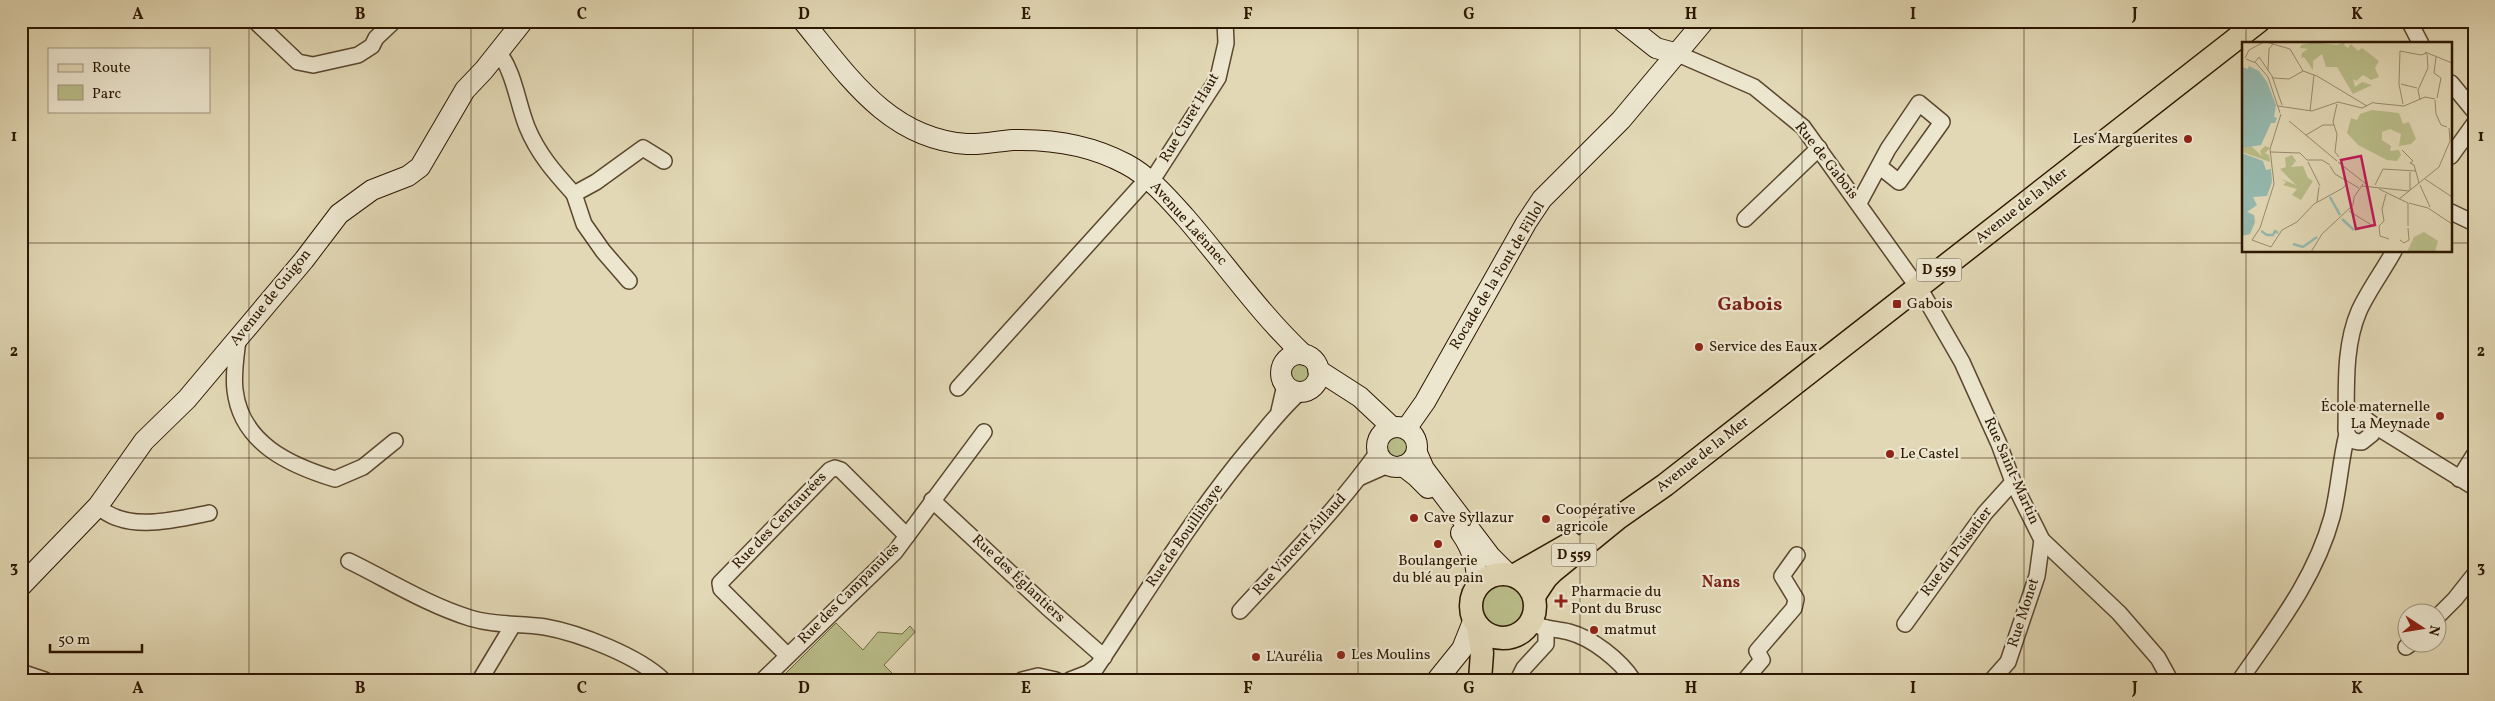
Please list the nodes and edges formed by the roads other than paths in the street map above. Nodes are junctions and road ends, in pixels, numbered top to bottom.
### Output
1 (255, 21) edge
2 (394, 21) edge
3 (523, 21) edge
4 (790, 21) edge
5 (803, 21) edge
6 (1225, 21) edge
7 (1622, 21) edge
8 (1704, 21) edge
9 (2259, 21) edge
10 (2409, 21) edge
11 (2420, 42) edge
12 (498, 51) junction
13 (1678, 54) junction
14 (2452, 84) edge
15 (2474, 111) edge
16 (2474, 124) edge
17 (1043, 141) junction
18 (1819, 148) junction
19 (2452, 155) edge
20 (664, 161) dead end
21 (1879, 166) junction
22 (1149, 180) junction
23 (574, 194) junction
24 (1859, 203) junction
25 (2452, 212) edge
26 (1745, 219) dead end
27 (2474, 223) edge
28 (2393, 252) edge
29 (629, 281) dead end
30 (1919, 287) junction
31 (1282, 334) junction
32 (238, 340) junction
33 (1304, 355) junction
34 (1284, 362) junction
35 (1318, 370) junction
36 (2347, 383) junction
37 (958, 388) dead end
38 (1298, 389) junction
39 (2369, 421) junction
40 (984, 432) dead end
41 (2354, 436) junction
42 (395, 441) dead end
43 (2404, 446) junction
44 (1395, 447) junction
45 (2474, 455) edge
46 (2459, 479) junction
47 (2013, 482) junction
48 (2474, 487) edge
49 (932, 500) junction
50 (98, 506) junction
51 (209, 514) dead end
52 (1618, 518) junction
53 (907, 536) junction
54 (2042, 540) junction
55 (1797, 555) dead end
56 (349, 561) dead end
57 (1511, 574) junction
58 (2474, 574) edge
59 (21, 586) edge
60 (1477, 587) junction
61 (1534, 596) junction
62 (2448, 606) edge
63 (1240, 611) dead end
64 (1476, 623) junction
65 (1905, 624) dead end
66 (513, 625) junction
67 (1539, 626) junction
68 (1509, 638) junction
69 (787, 655) junction
70 (1101, 661) junction
71 (21, 672) edge
72 (45, 680) edge
73 (480, 680) edge
74 (663, 680) edge
75 (763, 680) edge
76 (1022, 680) edge
77 (1056, 680) edge
78 (1070, 680) edge
79 (1088, 680) edge
80 (1437, 680) edge
81 (1480, 680) edge
82 (1490, 680) edge
83 (1518, 680) edge
84 (1633, 680) edge
85 (1745, 680) edge
86 (1992, 680) edge
87 (2170, 680) edge
88 (2240, 680) edge

1 - 2 street
3 - 12 main road, Avenue de Guigon
4 - 17 main road, Avenue Laënnec
5 - 17 main road, Avenue Laënnec
6 - 22 street, Rue Curet Haut
7 - 13 main road
8 - 13 main road, Rocade de la Font de Fillol
9 - 30 main road, Avenue de la Mer / D 559
10 - 11 street
12 - 23 street
12 - 32 main road, Avenue de Guigon
13 - 18 street, Rue de Gabois
13 - 44 main road, Rocade de la Font de Fillol
14 - 15 street
16 - 19 street
17 - 22 main road, Avenue Laënnec
18 - 24 street, Rue de Gabois
18 - 26 street
20 - 23 street
21 - 21 street
21 - 24 street
22 - 31 main road, Avenue Laënnec
22 - 37 street, Rue Curet Haut
23 - 29 street
24 - 30 street, Rue de Gabois
25 - 27 street
28 - 36 street
30 - 47 street, Rue Saint-Martin
30 - 52 main road, Avenue de la Mer / D 559
31 - 33 main road, Avenue Laënnec
31 - 34 main road
32 - 42 street
32 - 50 main road, Avenue de Guigon
33 - 34 main road
33 - 35 main road
34 - 38 main road
35 - 38 main road
35 - 44 main road
36 - 39 street
36 - 41 street
38 - 44 main road
38 - 70 street, Rue de Bouillibaye
39 - 41 street
39 - 41 street
39 - 43 street
40 - 49 street, Rue des Campanules
41 - 43 street
41 - 88 street
43 - 46 street
44 - 57 main road
44 - 60 main road
44 - 63 street, Rue Vincent Aillaud
45 - 46 street
46 - 48 street
47 - 54 street, Rue Saint-Martin
47 - 65 street, Rue du Puisatier
49 - 53 street, Rue des Campanules
49 - 70 street, Rue des Églantiers
50 - 51 street
50 - 59 main road, Avenue de Guigon
52 - 57 main road, D 559
52 - 61 main road, D 559
53 - 69 street, Rue des Campanules
53 - 69 street, Rue des Centaurées
54 - 86 street, Rue Monet
54 - 87 street, Rue Saint-Martin
55 - 85 street
56 - 66 street
57 - 60 main road
57 - 61 main road
58 - 62 street
60 - 64 main road
61 - 67 main road
64 - 68 main road
64 - 80 main road
64 - 81 main road
66 - 73 street
66 - 74 street
67 - 68 main road
67 - 83 street
67 - 84 street
68 - 82 main road
69 - 75 street, Rue des Campanules
70 - 78 street, Rue de Bouillibaye
70 - 79 street, Rue de Bouillibaye
71 - 72 street
76 - 77 street

